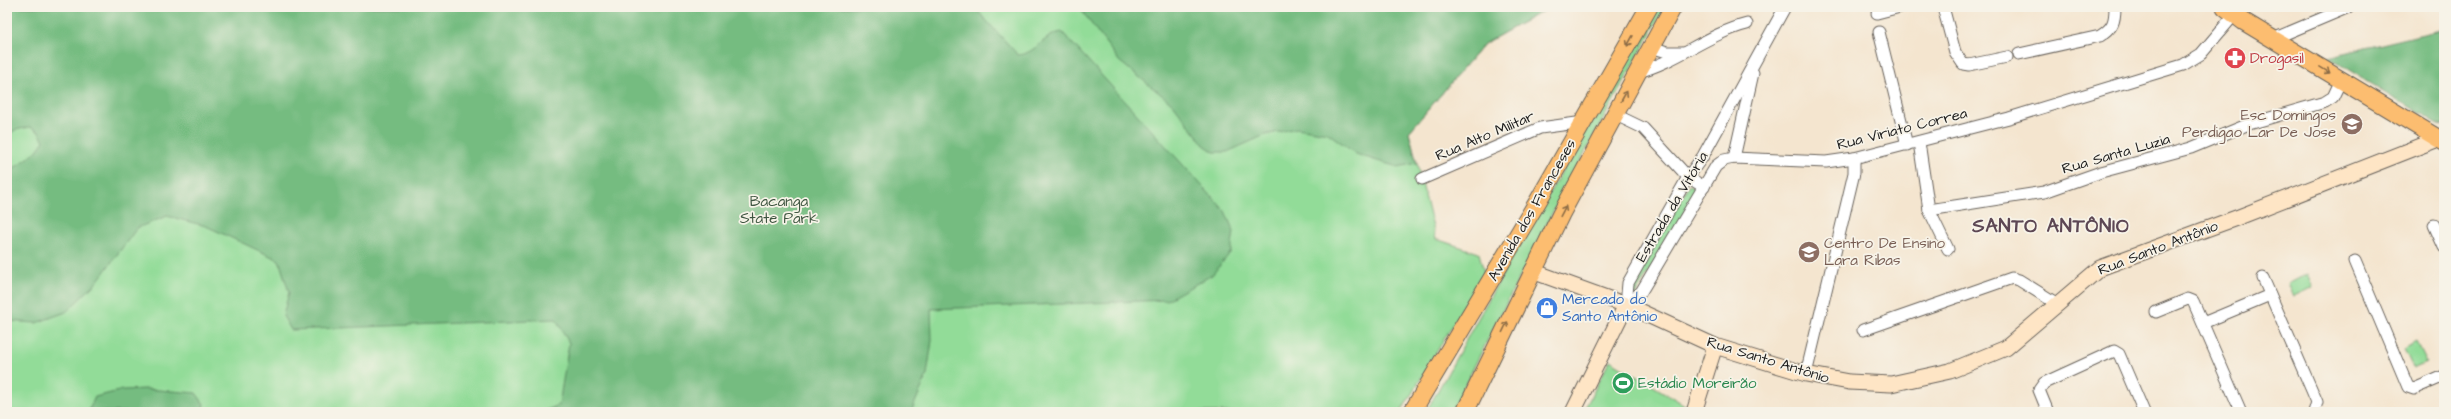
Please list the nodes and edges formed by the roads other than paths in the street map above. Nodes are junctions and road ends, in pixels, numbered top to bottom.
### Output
1 (1649, 7) edge
2 (1673, 7) edge
3 (1785, 7) edge
4 (1900, 7) edge
5 (1943, 7) edge
6 (2115, 7) edge
7 (2349, 7) edge
8 (2230, 11) edge
9 (1877, 13) dead end
10 (1747, 24) dead end
11 (1878, 32) dead end
12 (2273, 39) junction
13 (1651, 47) junction
14 (1683, 52) junction
15 (2019, 54) dead end
16 (2007, 57) dead end
17 (1756, 61) junction
18 (1638, 72) junction
19 (2341, 80) junction
20 (1614, 114) junction
21 (1584, 122) junction
22 (2441, 141) edge
23 (1919, 142) junction
24 (1907, 145) junction
25 (1734, 158) junction
26 (1854, 158) junction
27 (1688, 177) junction
28 (1422, 179) dead end
29 (1704, 187) junction
30 (1929, 210) junction
31 (2434, 225) dead end
32 (2444, 248) edge
33 (1948, 249) dead end
34 (2355, 261) dead end
35 (1532, 271) junction
36 (2263, 278) dead end
37 (2270, 296) junction
38 (1626, 305) junction
39 (2059, 305) junction
40 (2156, 312) dead end
41 (2203, 323) junction
42 (1863, 330) dead end
43 (1459, 336) junction
44 (1715, 346) junction
45 (1488, 362) junction
46 (1806, 374) junction
47 (2444, 376) edge
48 (1412, 412) edge
49 (1419, 412) edge
50 (1458, 412) edge
51 (1465, 412) edge
52 (1573, 412) edge
53 (1694, 412) edge
54 (2048, 412) edge
55 (2144, 412) edge
56 (2241, 412) edge
57 (2314, 412) edge

1 -> 21 main road, Avenida dos Franceses
2 - 13 main road, Avenida dos Franceses
3 - 17 street, Estrada da Vitória
4 - 9 street
5 - 16 street
6 - 15 street
7 - 12 street
8 - 12 main road
8 - 23 street, Rua Viriato Correa
10 - 14 street
11 - 24 street
12 -> 19 main road
13 - 14 street
13 - 18 main road, Avenida dos Franceses
14 - 18 street
17 - 25 street
17 - 27 street, Estrada da Vitória
20 -> 18 main road, Avenida dos Franceses
19 - 22 main road
19 - 30 street, Rua Santa Luzia
20 - 27 street
35 -> 20 main road, Avenida dos Franceses
21 - 28 street, Rua Alto Militar
21 - 43 main road, Avenida dos Franceses
22 - 39 street, Rua Santo Antônio
23 - 24 street, Rua Viriato Correa
23 - 30 street
24 - 26 street, Rua Viriato Correa
25 - 26 street, Rua Viriato Correa
25 - 29 street, Rua Viriato Correa
26 - 46 street
27 - 29 street
27 - 38 street, Estrada da Vitória
29 - 38 street, Rua Viriato Correa
30 - 33 street
31 - 32 street
34 - 47 street
35 - 38 street, Rua Santo Antônio
45 -> 35 main road, Avenida dos Franceses
36 - 37 street
37 - 41 street
37 - 57 street
38 - 44 street, Rua Santo Antônio
38 - 52 street, Estrada da Vitória
39 - 42 street
39 - 46 street, Rua Santo Antônio
40 - 41 street
41 - 56 street
43 - 48 main road, Avenida dos Franceses
43 - 49 main road
44 - 46 street, Rua Santo Antônio
44 - 53 street
45 - 50 main road
45 - 51 main road, Avenida dos Franceses
54 - 55 street

